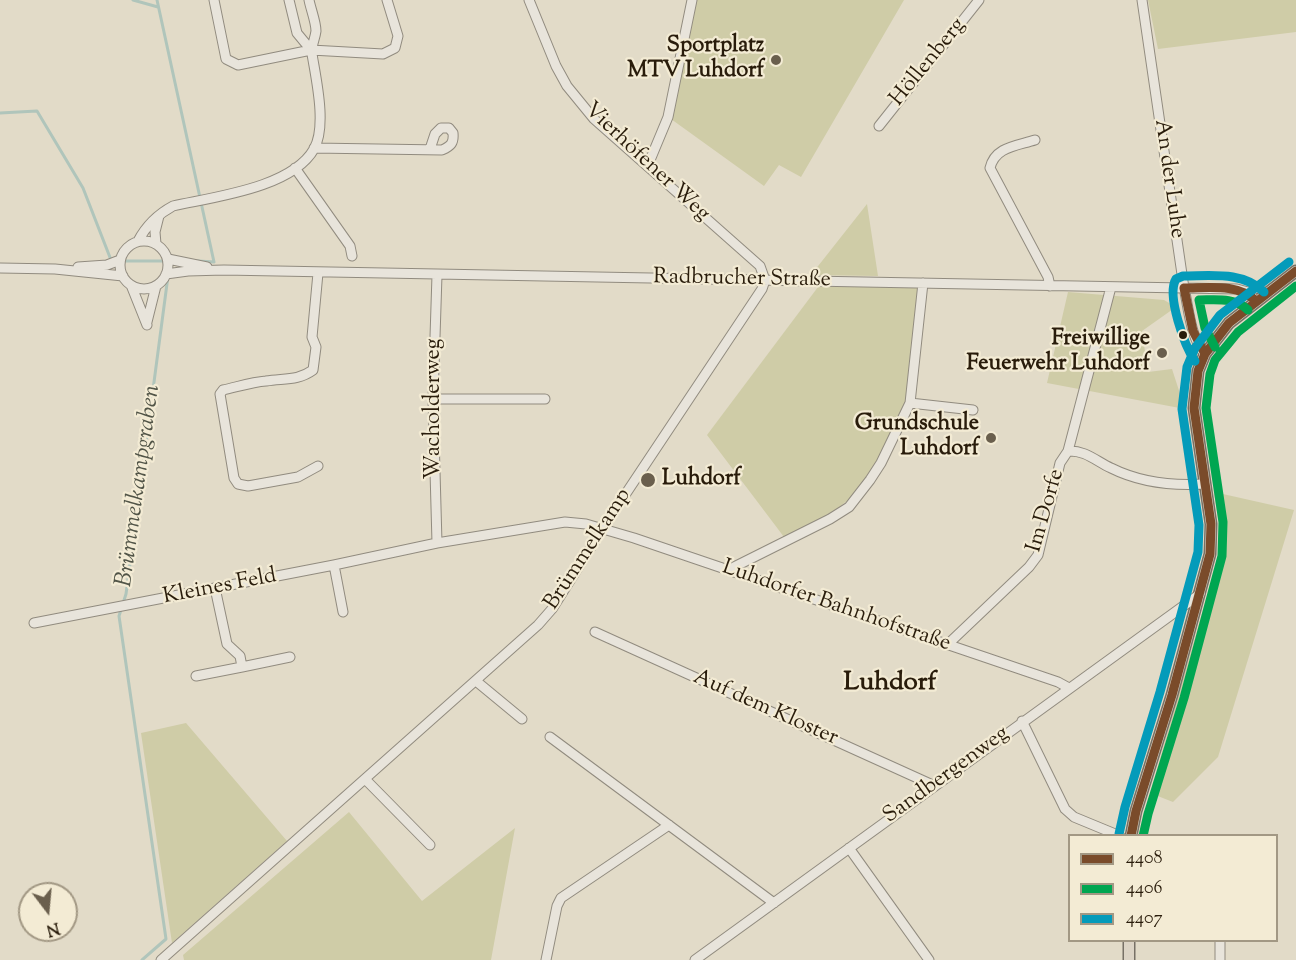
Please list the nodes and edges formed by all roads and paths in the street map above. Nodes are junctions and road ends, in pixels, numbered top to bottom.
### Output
1 (214, 0) edge
2 (289, 0) edge
3 (309, 0) edge
4 (387, 0) edge
5 (530, 0) edge
6 (692, 0) edge
7 (980, 0) edge
8 (1142, 0) edge
9 (312, 50) junction
10 (879, 126) dead end
11 (1035, 140) dead end
12 (314, 148) junction
13 (430, 149) dead end
14 (648, 165) junction
15 (296, 168) junction
16 (159, 216) junction
17 (138, 241) junction
18 (156, 244) junction
19 (352, 256) dead end
20 (120, 260) junction
21 (168, 260) junction
22 (0, 268) edge
23 (55, 269) junction
24 (224, 270) junction
25 (1296, 271) edge
26 (318, 273) junction
27 (166, 274) junction
28 (436, 275) junction
29 (123, 276) junction
30 (765, 280) junction
31 (923, 283) junction
32 (131, 285) junction
33 (156, 286) junction
34 (1050, 286) junction
35 (1112, 287) junction
36 (1184, 288) junction
37 (1256, 301) junction
38 (1205, 354) junction
39 (433, 399) junction
40 (545, 399) dead end
41 (910, 403) junction
42 (973, 410) dead end
43 (1068, 451) junction
44 (318, 466) dead end
45 (1204, 484) junction
46 (603, 528) junction
47 (437, 543) junction
48 (334, 565) junction
49 (728, 570) junction
50 (215, 588) junction
51 (1200, 594) junction
52 (343, 612) dead end
53 (34, 623) dead end
54 (595, 632) dead end
55 (947, 645) junction
56 (290, 657) dead end
57 (242, 667) junction
58 (196, 676) dead end
59 (476, 681) junction
60 (1069, 688) junction
61 (522, 718) dead end
62 (1022, 722) junction
63 (550, 737) dead end
64 (365, 779) junction
65 (935, 786) junction
66 (669, 825) junction
67 (1115, 834) edge
68 (1131, 834) edge
69 (430, 845) dead end
70 (849, 848) junction
71 (774, 903) junction
72 (1129, 942) edge
73 (1220, 942) edge
74 (700, 959) edge
75 (161, 960) edge
76 (546, 960) edge
77 (929, 960) edge
78 (1129, 960) edge
79 (1220, 960) edge

1 - 9 street
2 - 9 street
3 - 9 street
4 - 9 street
5 - 14 street, Vierhöfener Weg
6 - 14 street
7 - 10 street, Höllenberg
8 - 36 street, An der Luhe
9 - 12 street
11 - 34 street
12 - 13 street
12 - 15 street
14 - 30 street, Vierhöfener Weg
15 - 16 street
15 - 19 street
16 - 17 street
16 - 18 street
17 - 18 street
17 - 20 street
18 - 21 street
20 - 23 street
20 - 29 street
21 - 24 street, Radbrucher Straße
21 - 27 street
22 - 23 street
23 - 29 street
24 - 26 street, Radbrucher Straße
24 - 27 street, Radbrucher Straße
25 - 37 main road
26 - 28 street, Radbrucher Straße
26 - 44 street
27 - 33 street
28 - 30 street, Radbrucher Straße
28 - 39 street, Wacholderweg
29 - 32 street
30 - 31 street, Radbrucher Straße
30 - 46 street, Brümmelkamp
31 - 34 street, Radbrucher Straße
31 - 41 street
32 - 33 street
32 - 33 street
34 - 35 street, Radbrucher Straße
35 - 36 street, Radbrucher Straße
35 - 43 street, Im Dorfe
36 - 37 street, Radbrucher Straße
36 - 38 street, An der Luhe
37 - 38 main road
38 - 45 main road
39 - 40 street
39 - 47 street, Wacholderweg
41 - 42 street
41 - 49 street
43 - 45 street, Im Dorfe
43 - 55 street, Im Dorfe
45 - 51 main road
46 - 47 street, Kleines Feld
46 - 49 street, Luhdorfer Bahnhofstraße
46 - 59 street, Brümmelkamp
47 - 48 street, Kleines Feld
48 - 50 street, Kleines Feld
48 - 52 street
49 - 55 street, Luhdorfer Bahnhofstraße
50 - 53 street, Kleines Feld
50 - 57 street
51 - 60 street, Sandbergenweg
51 - 68 main road
54 - 65 street, Auf dem Kloster
55 - 60 street, Luhdorfer Bahnhofstraße
56 - 57 street
57 - 58 street
59 - 61 street
59 - 64 street, Brümmelkamp
60 - 62 street, Sandbergenweg
62 - 65 street, Sandbergenweg
62 - 67 street
63 - 66 street
64 - 69 street
64 - 75 street, Brümmelkamp
65 - 70 street, Sandbergenweg
66 - 71 street
66 - 76 street
70 - 71 street, Sandbergenweg
70 - 77 street
71 - 74 street, Sandbergenweg
72 - 78 main road
73 - 79 street

